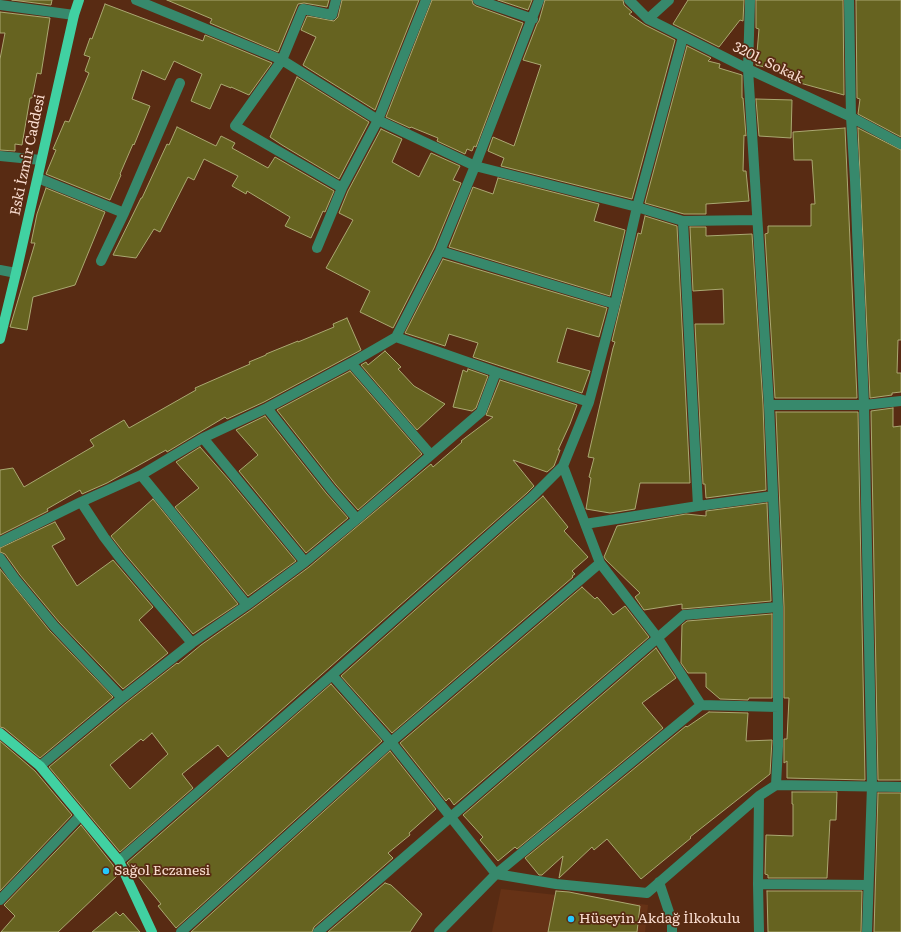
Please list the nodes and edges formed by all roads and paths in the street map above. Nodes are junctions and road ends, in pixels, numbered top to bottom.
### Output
1 (79, 0) edge
2 (136, 0) edge
3 (336, 0) edge
4 (426, 0) edge
5 (478, 0) edge
6 (539, 0) edge
7 (629, 0) edge
8 (669, 0) edge
9 (750, 0) edge
10 (849, 0) edge
11 (0, 5) edge
12 (74, 15) junction
13 (533, 19) junction
14 (648, 19) junction
15 (683, 37) junction
16 (282, 60) junction
17 (748, 70) junction
18 (180, 83) dead end
19 (851, 117) junction
20 (378, 120) junction
21 (901, 144) edge
22 (0, 156) edge
23 (41, 160) junction
24 (476, 166) junction
25 (38, 178) junction
26 (342, 188) junction
27 (637, 207) junction
28 (124, 213) junction
29 (757, 220) junction
30 (683, 221) junction
31 (317, 248) dead end
32 (440, 251) junction
33 (100, 261) dead end
34 (0, 270) edge
35 (16, 273) junction
36 (615, 304) junction
37 (396, 337) junction
38 (0, 339) edge
39 (350, 363) junction
40 (496, 372) junction
41 (901, 401) edge
42 (589, 402) junction
43 (769, 405) junction
44 (864, 406) junction
45 (267, 408) junction
46 (203, 438) junction
47 (431, 455) junction
48 (563, 466) junction
49 (141, 475) junction
50 (773, 496) junction
51 (81, 502) junction
52 (698, 506) junction
53 (357, 519) junction
54 (585, 524) junction
55 (0, 542) edge
56 (0, 558) edge
57 (305, 562) junction
58 (600, 563) junction
59 (247, 605) junction
60 (778, 607) junction
61 (657, 637) junction
62 (192, 643) junction
63 (332, 675) junction
64 (122, 698) junction
65 (701, 705) junction
66 (778, 707) junction
67 (0, 733) edge
68 (391, 742) junction
69 (40, 766) junction
70 (776, 785) junction
71 (872, 786) junction
72 (901, 787) edge
73 (759, 796) junction
74 (81, 815) junction
75 (451, 818) junction
76 (119, 861) junction
77 (496, 874) junction
78 (659, 882) junction
79 (758, 884) junction
80 (868, 885) junction
81 (0, 900) edge
82 (152, 932) edge
83 (181, 932) edge
84 (318, 932) edge
85 (439, 932) edge
86 (672, 932) edge
87 (759, 932) edge
88 (867, 932) edge

1 - 12 main road, Eski İzmir Caddesi
2 - 16 street
3 - 16 street
4 - 20 street
5 - 13 street
6 - 13 street
7 - 14 street, 3201. Sokak
8 - 14 street
9 - 17 street
10 - 19 street
11 - 12 street
12 - 23 main road, Eski İzmir Caddesi
13 - 24 street
14 - 15 street, 3201. Sokak
15 - 17 street, 3201. Sokak
15 - 27 street
16 - 20 street
16 - 26 street
17 - 19 street, 3201. Sokak
17 - 29 street
18 - 28 street
19 - 21 street, 3201. Sokak
19 - 44 street
20 - 24 street
20 - 26 street
22 - 23 street
23 - 25 main road, Eski İzmir Caddesi
24 - 27 street
24 - 32 street
25 - 28 street
25 - 35 main road, Eski İzmir Caddesi
26 - 31 street
27 - 30 street
27 - 36 street
28 - 33 street
29 - 30 street
29 - 43 street
30 - 52 street
32 - 36 street
32 - 37 street
34 - 35 street
35 - 38 main road, Eski İzmir Caddesi
36 - 42 street
37 - 39 street
37 - 40 street
39 - 45 street
39 - 47 street
40 - 42 street
40 - 47 street
41 - 44 street
42 - 48 street
43 - 44 street
43 - 50 street
44 - 71 street
45 - 46 street
45 - 53 street
46 - 49 street
46 - 57 street
47 - 53 street
48 - 54 street
48 - 63 street
49 - 51 street
49 - 59 street
50 - 52 street
50 - 60 street
51 - 55 street
51 - 62 street
52 - 54 street
53 - 57 street
54 - 58 street
56 - 64 street
57 - 59 street
58 - 61 street
58 - 68 street
59 - 62 street
60 - 61 street
60 - 66 street
61 - 65 street
61 - 75 street
62 - 64 street
63 - 68 street
63 - 76 street
64 - 69 street
65 - 66 street
65 - 77 street
66 - 70 street
67 - 69 main road
68 - 75 street
68 - 83 street
69 - 74 main road
70 - 71 street
70 - 73 street
71 - 72 street
71 - 80 street
73 - 78 street
73 - 79 street
74 - 76 main road
74 - 81 street
75 - 77 street
75 - 84 street
76 - 82 main road
77 - 78 street
77 - 85 street
78 - 86 street
79 - 80 street
79 - 87 street
80 - 88 street

